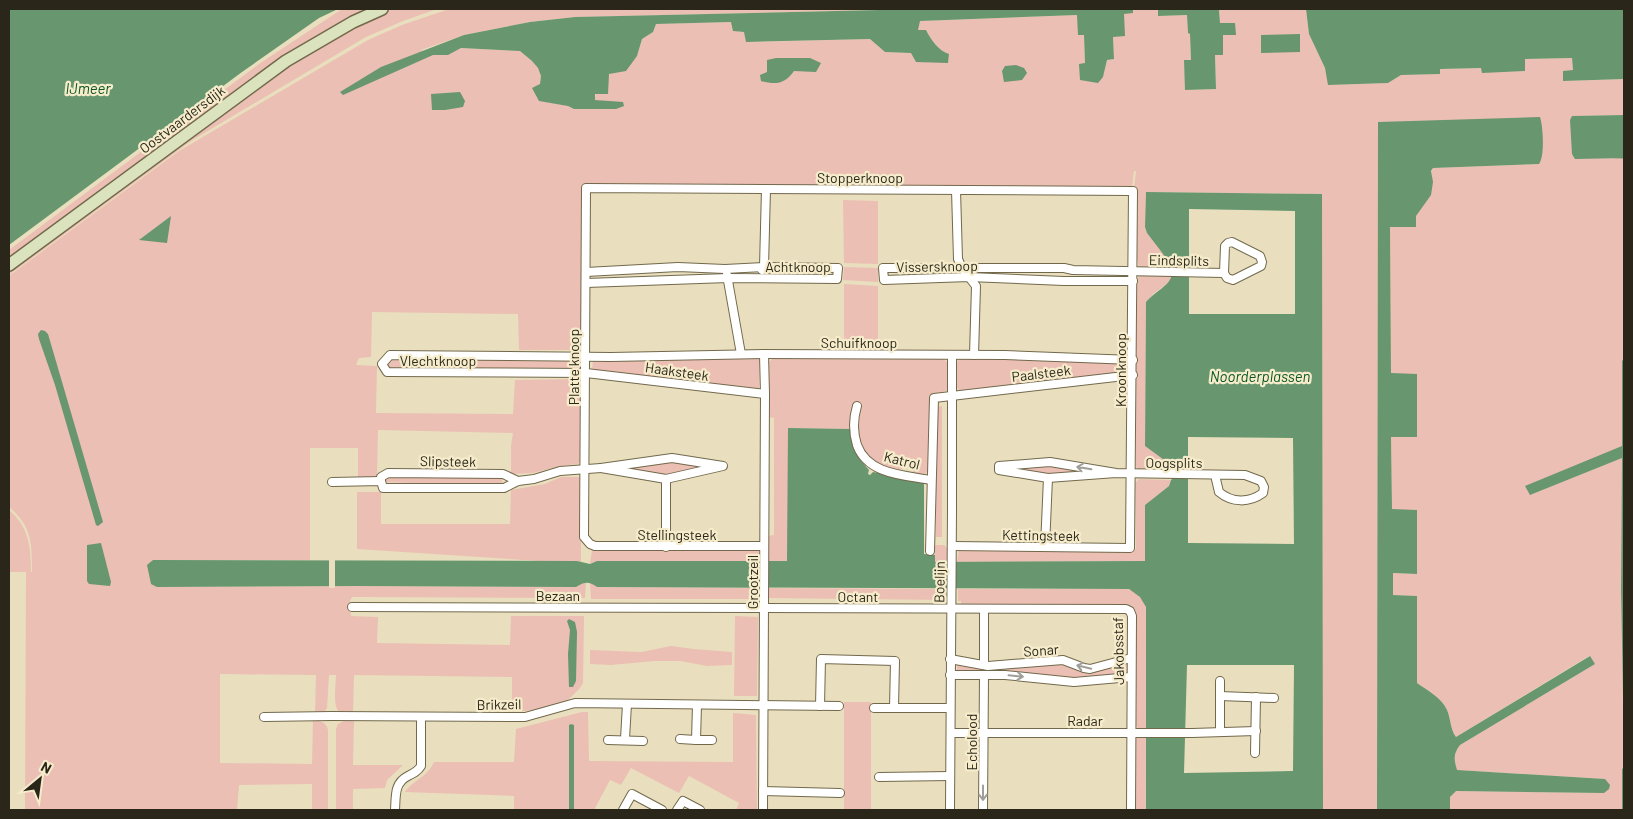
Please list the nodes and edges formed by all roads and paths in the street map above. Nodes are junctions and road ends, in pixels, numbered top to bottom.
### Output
1 (382, 9) edge
2 (586, 188) joint
3 (766, 189) junction
4 (956, 190) junction
5 (1133, 191) joint
6 (9, 266) edge
7 (764, 267) junction
8 (962, 268) junction
9 (724, 269) junction
10 (586, 272) junction
11 (1134, 272) junction
12 (1224, 273) junction
13 (969, 277) junction
14 (728, 278) junction
15 (757, 278) junction
16 (1133, 281) junction
17 (586, 283) junction
18 (741, 354) junction
19 (764, 354) junction
20 (952, 355) junction
21 (974, 355) junction
22 (585, 357) junction
23 (1133, 360) junction
24 (586, 373) junction
25 (1133, 375) junction
26 (766, 394) junction
27 (951, 397) junction
28 (857, 406) dead end
29 (601, 468) junction
30 (585, 469) junction
31 (1116, 473) junction
32 (1132, 474) junction
33 (1215, 475) junction
34 (1048, 478) junction
35 (666, 479) junction
36 (931, 480) junction
37 (381, 481) junction
38 (518, 481) junction
39 (332, 482) dead end
40 (590, 544) joint
41 (666, 547) junction
42 (1045, 547) junction
43 (1130, 548) joint
44 (764, 550) junction
45 (952, 550) junction
46 (930, 551) dead end
47 (352, 607) dead end
48 (764, 608) junction
49 (951, 608) junction
50 (984, 609) junction
51 (1131, 658) junction
52 (950, 659) junction
53 (984, 666) junction
54 (950, 675) junction
55 (984, 675) junction
56 (1131, 677) junction
57 (1220, 681) dead end
58 (1220, 696) junction
59 (1256, 697) junction
60 (1274, 698) dead end
61 (627, 704) junction
62 (697, 705) junction
63 (763, 705) junction
64 (820, 706) junction
65 (839, 706) dead end
66 (874, 708) dead end
67 (894, 708) junction
68 (950, 708) junction
69 (264, 717) dead end
70 (421, 717) junction
71 (1256, 731) junction
72 (1131, 732) junction
73 (1220, 732) junction
74 (951, 733) junction
75 (983, 733) junction
76 (608, 740) dead end
77 (625, 740) junction
78 (643, 740) dead end
79 (680, 740) dead end
80 (696, 740) junction
81 (712, 740) dead end
82 (1255, 753) dead end
83 (950, 776) junction
84 (879, 777) dead end
85 (763, 791) junction
86 (840, 793) dead end
87 (396, 810) edge
88 (623, 810) edge
89 (662, 810) edge
90 (677, 810) edge
91 (700, 810) edge
92 (763, 810) edge
93 (950, 810) edge
94 (983, 810) edge
95 (1131, 810) edge

1 - 6 main road, Oostvaardersdijk
2 - 3 street, Stopperknoop
2 - 10 street, Platte knoop
3 - 4 street, Stopperknoop
3 - 7 street
4 - 5 street, Stopperknoop
4 - 8 street
5 - 11 street, Kroonknoop
7 - 9 street, Achtknoop
7 - 15 street
7 - 15 street, Achtknoop
8 - 11 street, Vissersknoop
8 - 13 street
8 - 13 street, Vissersknoop
9 - 10 street, Achtknoop
9 - 14 street
10 - 17 street, Platte knoop
11 - 12 street, Eindsplits
11 - 16 street, Kroonknoop
12 - 12 street, Eindsplits
13 - 16 street, Vissersknoop
13 - 21 street
14 - 15 street, Achtknoop
14 - 17 street, Achtknoop
14 - 18 street
16 - 23 street, Kroonknoop
17 - 22 street, Platte knoop
18 - 19 street, Schuifknoop
18 - 22 street, Schuifknoop
19 - 20 street, Schuifknoop
19 - 26 street, Grootzeil
20 - 21 street, Schuifknoop
20 - 27 street, Boelijn
21 - 23 street, Schuifknoop
22 - 24 street, Platte knoop
22 - 24 street, Vlechtknoop
23 - 25 street, Kroonknoop
24 - 26 street, Haaksteek
24 - 30 street, Platte knoop
25 - 27 street, Paalsteek
25 - 32 street, Kroonknoop
26 - 44 street, Grootzeil
27 - 36 street, Katrol
27 - 45 street, Boelijn
28 - 36 street, Katrol
29 - 30 street, Slipsteek
29 - 35 street
29 - 35 street
30 - 38 street, Slipsteek
30 - 40 street, Platte knoop
31 - 32 street, Oogsplits
31 - 34 street
31 -> 34 street
32 - 33 street, Oogsplits
32 - 43 street, Kroonknoop
33 - 33 street, Oogsplits
34 - 42 street
35 - 41 street
36 - 46 street, Katrol
37 - 38 street, Slipsteek
37 - 38 street, Slipsteek
37 - 39 street, Slipsteek
40 - 41 street, Stellingsteek
41 - 44 street, Stellingsteek
42 - 43 street, Kettingsteek
42 - 45 street, Kettingsteek
44 - 48 street, Grootzeil
45 - 49 street, Boelijn
47 - 48 street, Bezaan
48 - 49 street, Octant
48 - 63 street, Grootzeil
49 - 50 street, Jakobsstaf
49 - 52 street, Boelijn
50 - 51 street, Jakobsstaf
50 - 53 street
51 -> 53 street, Sonar
51 - 56 street, Jakobsstaf
52 - 53 street, Sonar
52 - 54 street, Boelijn
54 - 55 street, Sonar
54 - 68 street, Boelijn
55 -> 56 street, Sonar
55 - 75 street, Echolood
56 - 72 street, Jakobsstaf
57 - 58 street
58 - 59 street
58 - 73 street
59 - 60 street
59 - 71 street
61 - 62 street, Brikzeil
61 - 70 street, Brikzeil
61 - 77 street
62 - 63 street, Brikzeil
62 - 80 street
63 - 64 street, Brikzeil
63 - 85 street, Grootzeil
64 - 65 street, Brikzeil
64 - 67 street
66 - 67 street
67 - 68 street
68 - 74 street, Boelijn
69 - 70 street, Brikzeil
70 - 87 street
71 - 73 street, Radar
71 - 82 street
72 - 73 street, Radar
72 - 75 street, Radar
72 - 95 street, Jakobsstaf
74 - 75 street, Radar
74 - 83 street, Boelijn
75 -> 94 street, Echolood
76 - 77 street
77 - 78 street
79 - 80 street
80 - 81 street
83 - 84 street
83 - 93 street, Boelijn
85 - 86 street
85 - 92 street, Grootzeil
88 - 89 street
90 - 91 street

